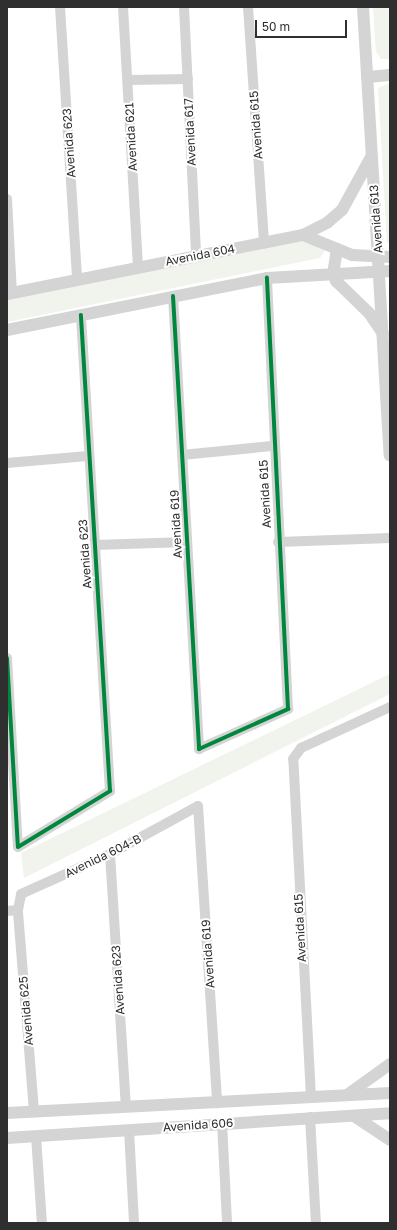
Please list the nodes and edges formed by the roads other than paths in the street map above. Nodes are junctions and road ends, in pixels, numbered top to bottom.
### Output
1 (60, 7) edge
2 (123, 7) edge
3 (184, 7) edge
4 (248, 7) edge
5 (363, 7) edge
6 (390, 75) edge
7 (367, 77) junction
8 (188, 78) junction
9 (128, 80) junction
10 (372, 156) junction
11 (7, 199) edge
12 (303, 235) junction
13 (264, 243) junction
14 (337, 249) junction
15 (196, 256) junction
16 (384, 257) edge
17 (138, 268) junction
18 (385, 271) edge
19 (333, 273) junction
20 (267, 278) junction
21 (77, 280) junction
22 (10, 293) edge
23 (173, 296) junction
24 (81, 315) junction
25 (7, 330) edge
26 (383, 334) junction
27 (272, 446) junction
28 (182, 455) junction
29 (390, 455) edge
30 (88, 456) junction
31 (7, 463) edge
32 (390, 538) edge
33 (187, 542) junction
34 (278, 542) junction
35 (94, 545) junction
36 (7, 658) edge
37 (390, 707) edge
38 (288, 709) joint
39 (198, 806) joint
40 (110, 854) junction
41 (18, 910) junction
42 (7, 911) edge
43 (390, 1064) edge
44 (390, 1093) edge
45 (368, 1094) junction
46 (346, 1096) junction
47 (310, 1097) junction
48 (217, 1103) junction
49 (126, 1105) junction
50 (34, 1111) junction
51 (7, 1113) edge
52 (390, 1113) edge
53 (370, 1114) junction
54 (354, 1116) junction
55 (310, 1117) junction
56 (222, 1123) junction
57 (129, 1130) junction
58 (36, 1136) junction
59 (7, 1138) edge
60 (390, 1140) edge
61 (42, 1223) edge
62 (134, 1223) edge
63 (227, 1223) edge
64 (316, 1223) edge

1 - 21 street, Avenida 623
2 - 9 street, Avenida 621
3 - 8 street, Avenida 617
4 - 13 street, Avenida 615
5 - 7 street, Avenida 613
6 - 7 street
7 - 10 street, Avenida 613
8 - 9 street
8 - 15 street, Avenida 617
9 - 17 street, Avenida 621
10 - 12 street, Avenida 604
10 - 16 street, Avenida 613
11 - 22 street
12 - 13 street, Avenida 604
12 - 14 street
13 - 15 street, Avenida 604
14 - 16 street
14 - 19 street
15 - 17 street, Avenida 604
16 - 18 street, Avenida 613
17 - 21 street, Avenida 604
18 - 19 street
18 - 26 street, Avenida 613
19 - 20 street
19 - 26 street
20 - 23 street
20 - 27 street, Avenida 615
21 - 22 street, Avenida 604
23 - 24 street
23 - 28 street, Avenida 619
24 - 25 street
24 - 30 street, Avenida 623
26 - 29 street, Avenida 613
27 - 28 street
27 - 34 street, Avenida 615
28 - 33 street, Avenida 619
30 - 31 street
30 - 35 street, Avenida 623
32 - 34 street
33 - 35 street
33 - 38 street, Avenida 619
34 - 38 street, Avenida 615
35 - 36 street, Avenida 623
37 - 47 street, Avenida 615
39 - 40 street, Avenida 604-B
39 - 48 street, Avenida 619
40 - 41 street, Avenida 604-B
40 - 49 street, Avenida 623
41 - 42 street
41 - 50 street, Avenida 625
43 - 46 street
44 - 45 street, Avenida 606
45 - 46 street, Avenida 606
45 - 53 street
46 - 47 street, Avenida 606
47 - 48 street, Avenida 606
48 - 49 street, Avenida 606
49 - 50 street, Avenida 606
50 - 51 street, Avenida 606
52 - 53 street, Avenida 606
53 - 54 street, Avenida 606
54 - 55 street, Avenida 606
54 - 60 street
55 - 56 street, Avenida 606
55 - 64 street
56 - 57 street, Avenida 606
56 - 63 street
57 - 58 street, Avenida 606
57 - 62 street
58 - 59 street, Avenida 606
58 - 61 street

